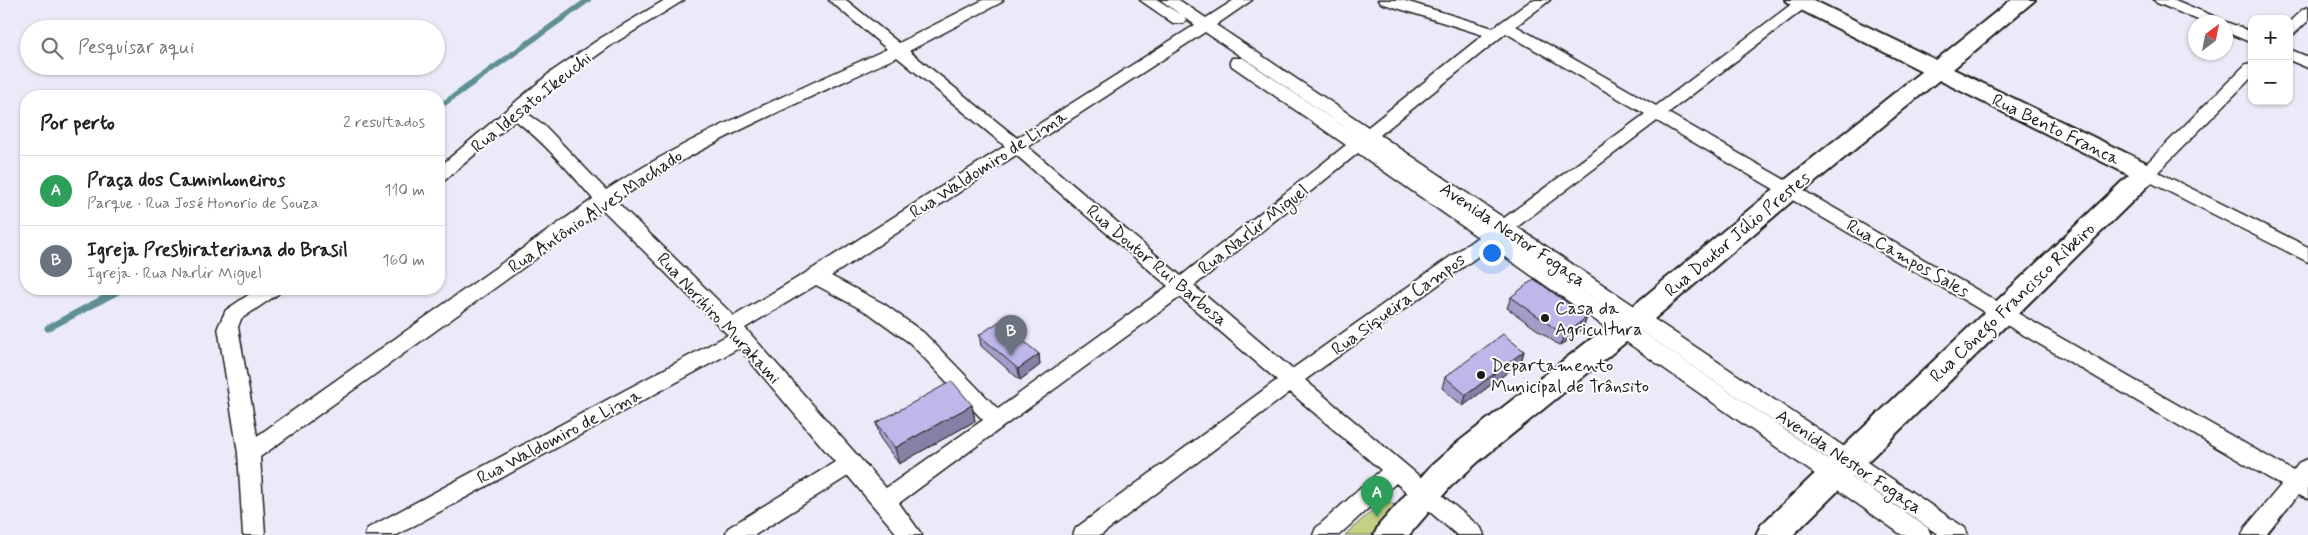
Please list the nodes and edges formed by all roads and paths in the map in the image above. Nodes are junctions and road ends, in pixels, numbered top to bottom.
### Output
1 (676, 0) edge
2 (837, 0) edge
3 (995, 0) edge
4 (1148, 0) edge
5 (1169, 0) edge
6 (1244, 0) edge
7 (1386, 0) edge
8 (1542, 0) edge
9 (2024, 0) edge
10 (2162, 0) edge
11 (1802, 1) edge
12 (2308, 12) edge
13 (2198, 15) edge
14 (2293, 27) edge
15 (1201, 28) junction
16 (1501, 30) junction
17 (2233, 30) edge
18 (2248, 36) edge
19 (898, 50) junction
20 (2293, 56) edge
21 (2308, 63) edge
22 (1937, 70) junction
23 (2248, 72) edge
24 (515, 112) junction
25 (1658, 112) junction
26 (1364, 141) junction
27 (1016, 146) junction
28 (445, 171) edge
29 (2146, 173) junction
30 (1789, 190) junction
31 (604, 200) junction
32 (1497, 233) junction
33 (2308, 255) edge
34 (816, 276) junction
35 (1181, 286) junction
36 (262, 295) edge
37 (2002, 312) junction
38 (1630, 324) junction
39 (736, 332) junction
40 (1291, 380) junction
41 (996, 421) junction
42 (249, 453) junction
43 (850, 464) junction
44 (1840, 468) junction
45 (1397, 469) junction
46 (2304, 480) edge
47 (1426, 494) junction
48 (884, 500) junction
49 (254, 535) edge
50 (376, 535) edge
51 (736, 535) edge
52 (911, 535) edge
53 (1084, 535) edge
54 (1324, 535) edge
55 (1390, 535) edge
56 (1472, 535) edge
57 (1772, 535) edge
58 (1920, 535) edge
59 (1957, 535) edge
60 (2253, 535) edge

1 - 24 street, Rua Idesato Ikeuchi
2 - 19 street, Rua Doutor Rui Barbosa
3 - 19 street, Rua Antônio Alves Machado
4 - 15 street, Avenida Nestor Fogaça
5 - 15 street, Avenida Nestor Fogaça
6 - 15 street, Rua Waldomiro de Lima
7 - 16 street, Rua Campos Sales
8 - 16 street, Rua Narlir Miguel
9 - 22 main road, Rua Doutor Júlio Prestes
10 - 13 street
11 - 22 main road, Rua Bento Franca
11 - 25 street, Rua Siqueira Campos
12 - 14 street
15 - 26 street, Avenida Nestor Fogaça
15 - 27 street, Rua Waldomiro de Lima
16 - 25 street, Rua Campos Sales
16 - 26 street, Rua Narlir Miguel
17 - 18 street
19 - 27 street, Rua Doutor Rui Barbosa
19 - 31 street, Rua Antônio Alves Machado
20 - 21 street
22 - 29 main road, Rua Bento Franca
22 - 30 main road, Rua Doutor Júlio Prestes
23 - 29 street, Rua Cônego Francisco Ribeiro
24 - 28 street, Rua Idesato Ikeuchi
24 - 31 street, Rua Norihiro Murakami
25 - 30 street, Rua Campos Sales
25 - 32 street, Rua Siqueira Campos
26 - 32 street, Avenida Nestor Fogaça
26 - 35 street, Rua Narlir Miguel
27 - 34 street, Rua Waldomiro de Lima
27 - 35 street, Rua Doutor Rui Barbosa
29 - 33 street, Rua Bento Franca
29 - 37 main road, Rua Cônego Francisco Ribeiro
30 - 37 street, Rua Campos Sales
30 - 38 main road, Rua Doutor Júlio Prestes
31 - 39 street, Rua Norihiro Murakami
31 - 42 street, Rua Antônio Alves Machado
32 - 38 street, Avenida Nestor Fogaça
32 - 40 street, Rua Siqueira Campos
34 - 39 street, Rua Waldomiro de Lima
34 - 41 street
35 - 40 street, Rua Doutor Rui Barbosa
35 - 41 street, Rua Narlir Miguel
36 - 42 street
37 - 44 main road, Rua Cônego Francisco Ribeiro
37 - 46 street, Rua Campos Sales
38 - 44 street, Avenida Nestor Fogaça
38 - 47 main road, Rua Doutor Júlio Prestes
39 - 43 street, Rua Norihiro Murakami
39 - 50 street, Rua Waldomiro de Lima
40 - 45 street, Rua Doutor Rui Barbosa
40 - 53 street, Rua Siqueira Campos
41 - 48 street, Rua Narlir Miguel
42 - 49 street
43 - 48 street, Rua Norihiro Murakami
43 - 51 street
44 - 57 main road, Rua Cônego Francisco Ribeiro
44 - 58 street, Avenida Nestor Fogaça
44 - 59 street, Avenida Nestor Fogaça
45 - 47 street, Rua Doutor Rui Barbosa
45 - 54 street
46 - 60 street
47 - 55 main road, Rua Doutor Júlio Prestes
47 - 56 street, Rua Doutor Rui Barbosa
48 - 52 street, Rua Norihiro Murakami

